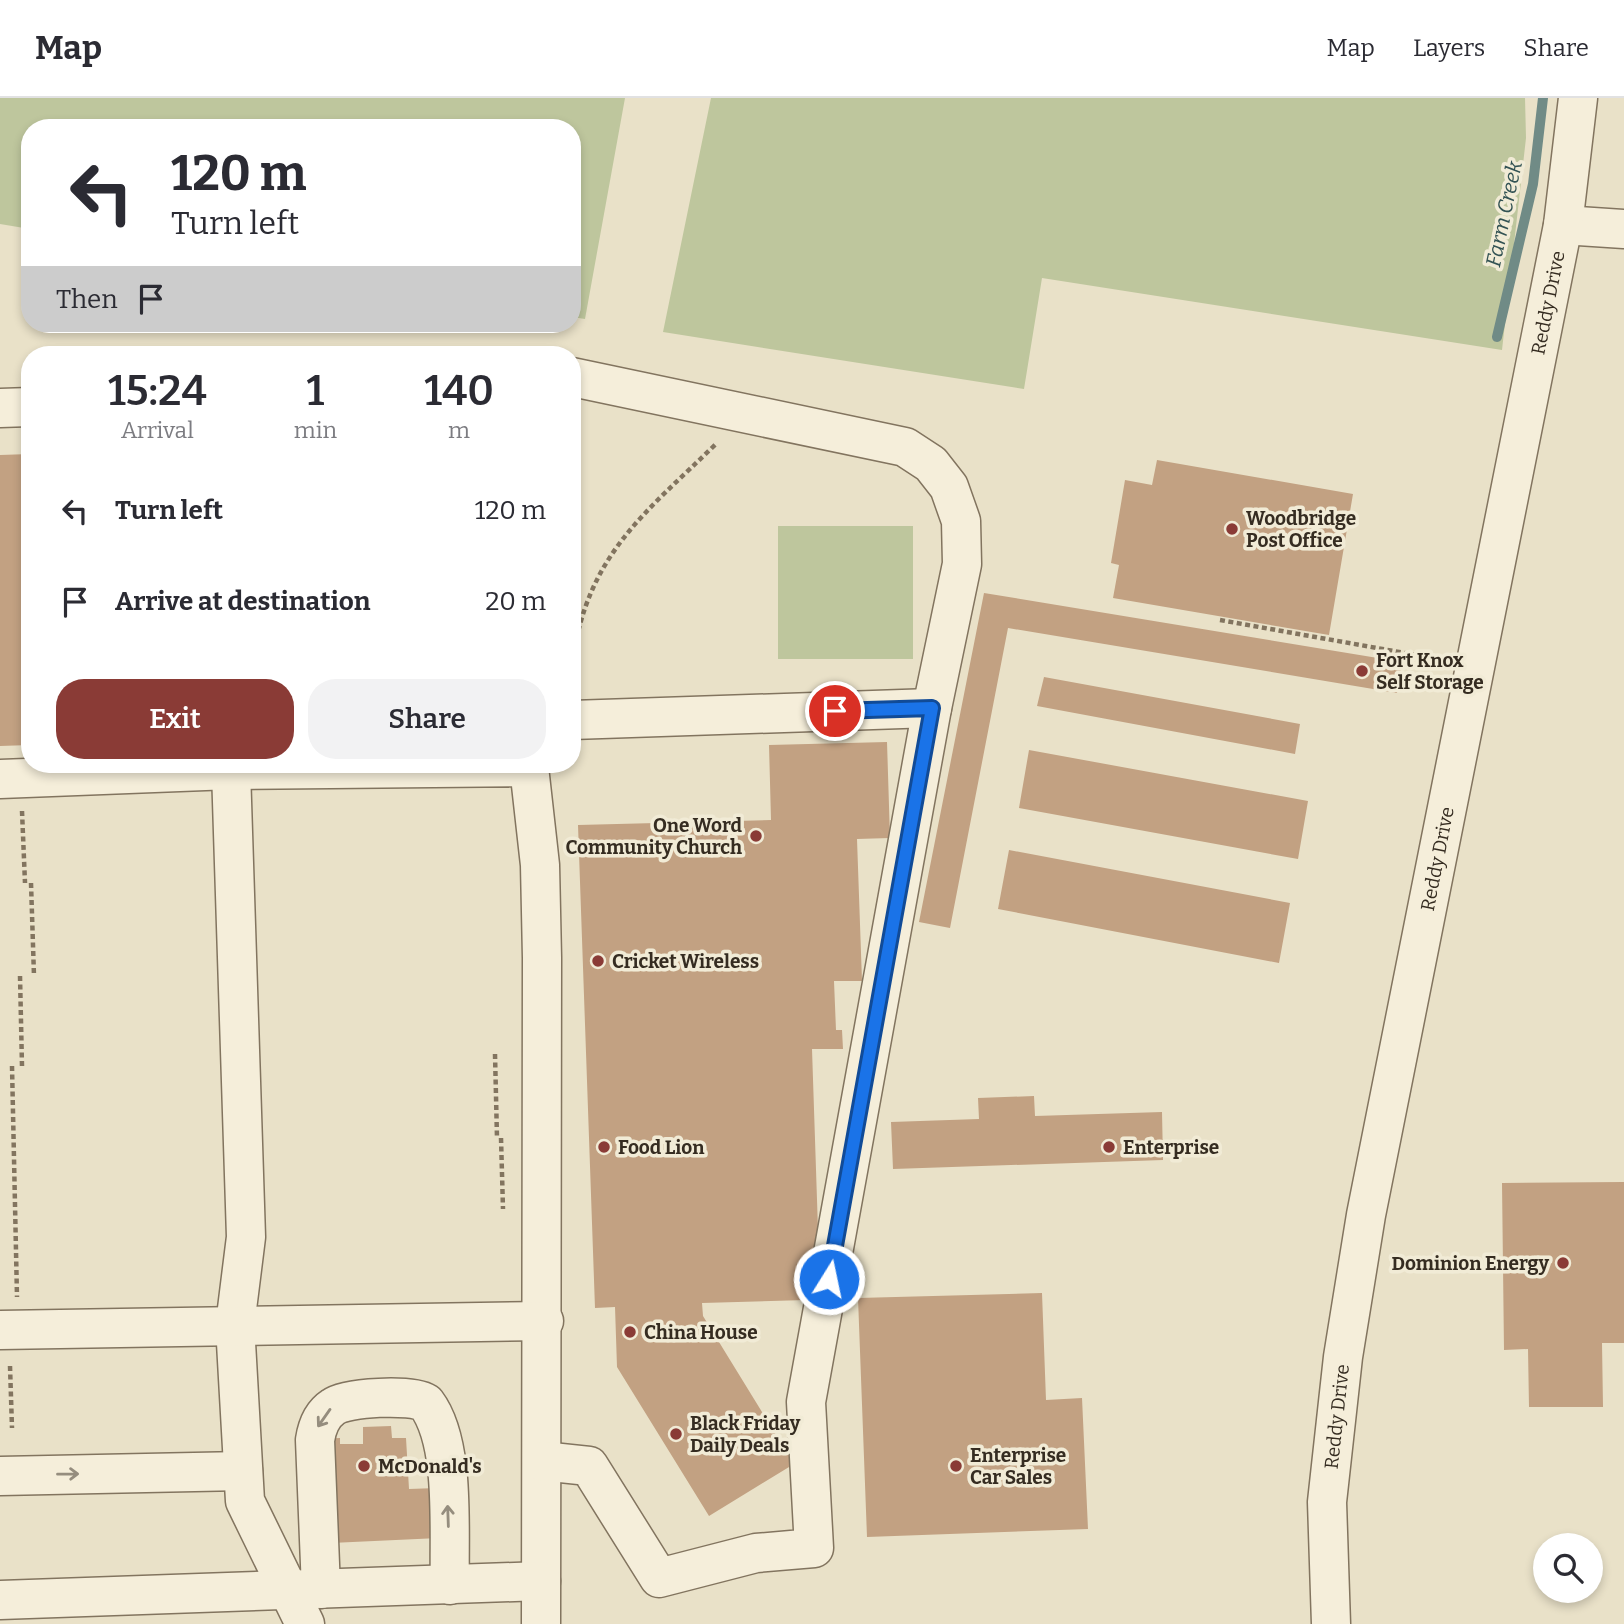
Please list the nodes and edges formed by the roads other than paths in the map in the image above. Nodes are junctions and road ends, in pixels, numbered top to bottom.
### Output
1 (1578, 98) edge
2 (1563, 225) junction
3 (1624, 229) edge
4 (581, 379) edge
5 (21, 407) edge
6 (0, 408) edge
7 (932, 708) junction
8 (581, 720) edge
9 (148, 773) edge
10 (231, 773) edge
11 (529, 773) edge
12 (10, 778) edge
13 (544, 1321) junction
14 (235, 1325) junction
15 (9, 1330) edge
16 (542, 1461) junction
17 (243, 1471) junction
18 (0, 1476) edge
19 (541, 1581) junction
20 (450, 1585) junction
21 (305, 1590) junction
22 (0, 1600) edge
23 (305, 1624) edge
24 (541, 1624) edge
25 (1331, 1624) edge

1 - 2 street, Reddy Drive
2 - 3 street
2 - 25 street, Reddy Drive
4 - 7 street
5 - 6 street
7 - 8 street
7 - 16 street
9 - 12 street
10 - 14 street
11 - 13 street
13 - 14 street
13 - 16 street
14 - 15 street
14 - 17 street
16 - 19 street
18 -> 17 street
17 - 21 street
19 - 20 street
19 - 24 street
20 - 21 street
20 -> 21 street
21 - 22 street
21 - 23 street

